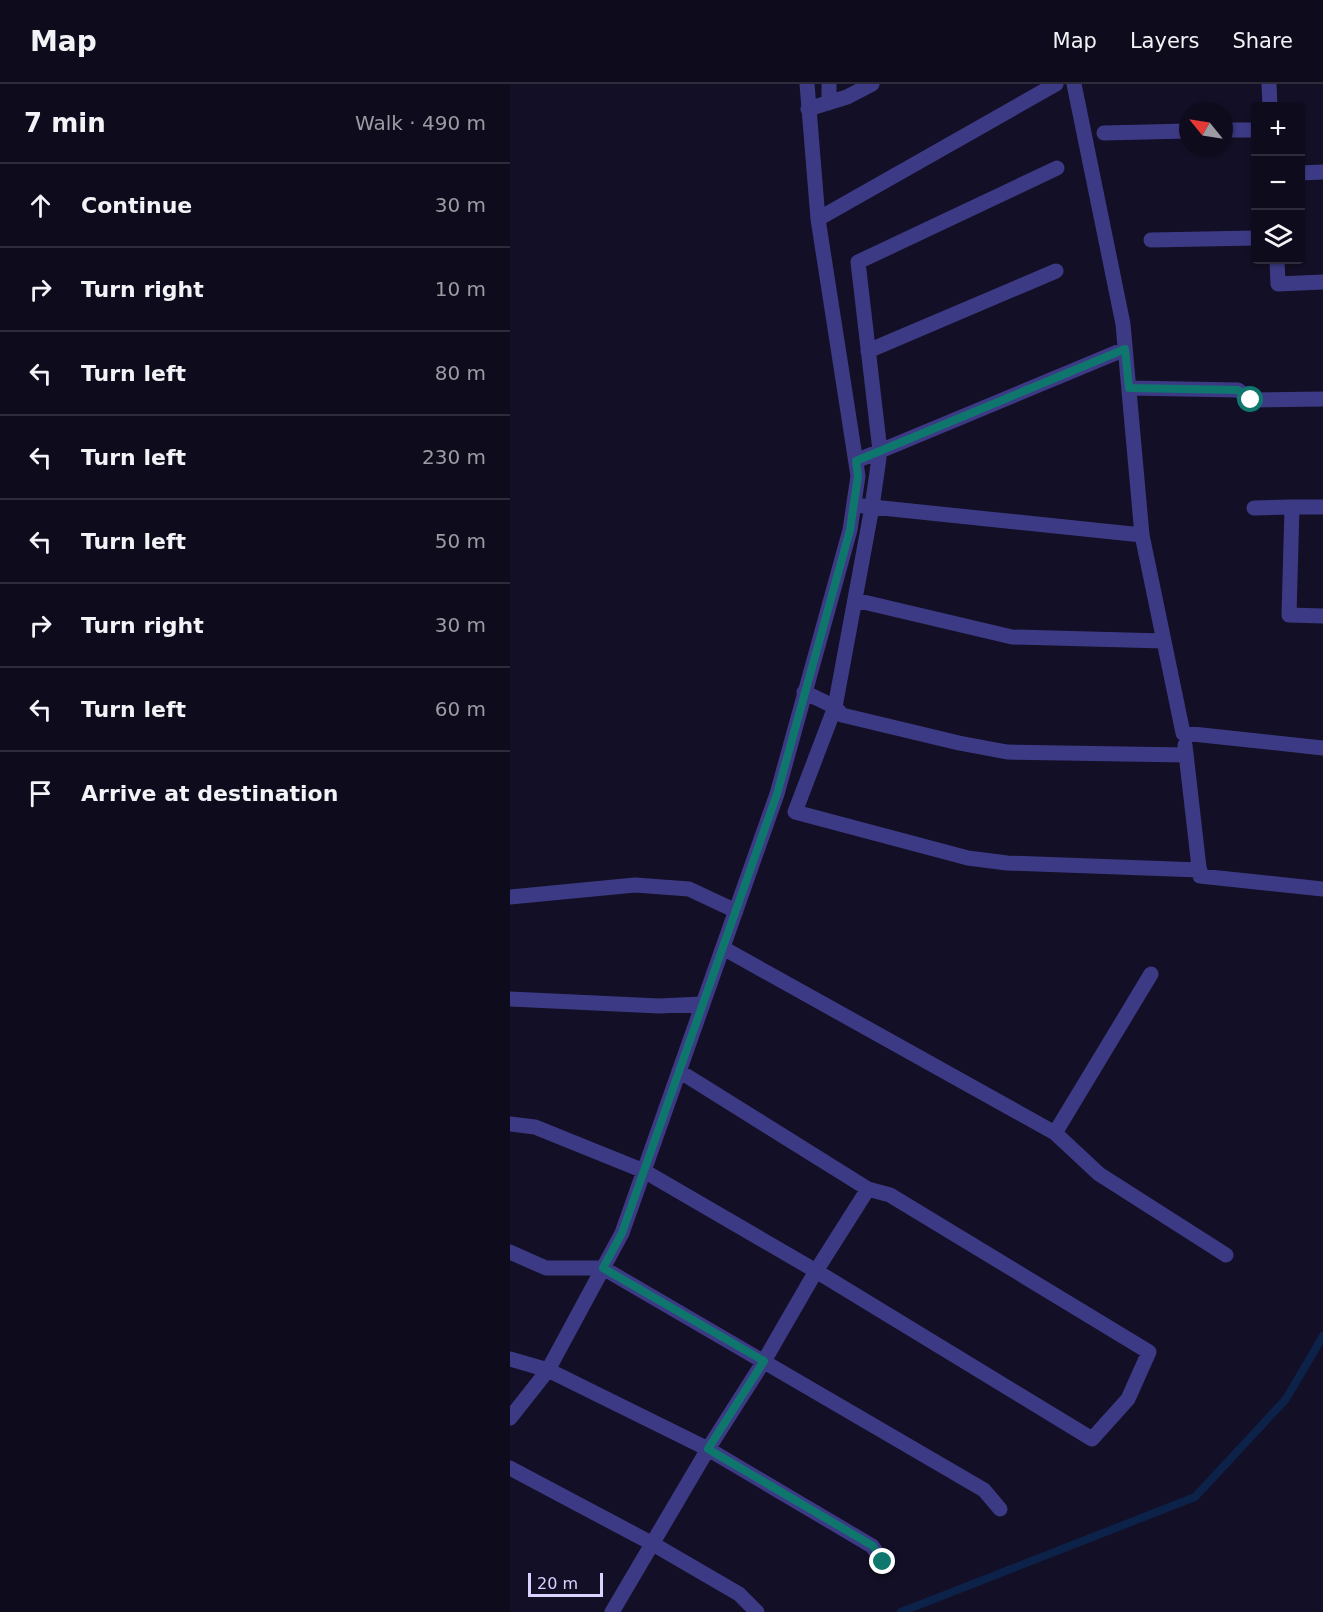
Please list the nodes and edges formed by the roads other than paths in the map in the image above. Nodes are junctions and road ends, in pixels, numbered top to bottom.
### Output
1 (807, 84) edge
2 (829, 84) edge
3 (872, 84) edge
4 (1056, 84) edge
5 (1074, 84) edge
6 (1269, 84) edge
7 (1270, 102) edge
8 (829, 103) junction
9 (808, 109) junction
10 (1233, 130) edge
11 (1251, 130) edge
12 (1179, 131) edge
13 (1104, 133) dead end
14 (1057, 168) dead end
15 (1323, 172) edge
16 (1305, 173) edge
17 (818, 219) junction
18 (1251, 238) edge
19 (1151, 240) dead end
20 (1277, 264) edge
21 (1056, 271) dead end
22 (1323, 282) edge
23 (1125, 349) junction
24 (868, 351) junction
25 (1129, 388) junction
26 (1323, 399) edge
27 (880, 451) junction
28 (856, 461) junction
29 (853, 505) junction
30 (872, 507) junction
31 (1292, 507) junction
32 (1323, 507) edge
33 (1254, 508) dead end
34 (1142, 535) junction
35 (855, 600) junction
36 (1323, 616) edge
37 (1164, 641) junction
38 (804, 692) junction
39 (835, 707) junction
40 (1183, 733) junction
41 (1323, 748) edge
42 (1186, 755) junction
43 (1200, 870) junction
44 (1323, 889) edge
45 (510, 897) edge
46 (736, 910) junction
47 (723, 948) junction
48 (1151, 974) dead end
49 (510, 999) edge
50 (703, 1004) junction
51 (679, 1071) junction
52 (510, 1124) edge
53 (1055, 1133) junction
54 (644, 1171) junction
55 (868, 1189) junction
56 (510, 1252) edge
57 (1226, 1255) dead end
58 (603, 1268) junction
59 (816, 1271) junction
60 (510, 1359) edge
61 (764, 1361) junction
62 (548, 1370) junction
63 (510, 1418) edge
64 (708, 1449) junction
65 (510, 1468) edge
66 (999, 1509) dead end
67 (653, 1544) junction
68 (883, 1562) dead end
69 (612, 1612) edge
70 (757, 1612) edge

1 - 9 street
2 - 8 street
3 - 8 street
4 - 17 street
5 - 23 street
6 - 7 street
8 - 9 street
9 - 17 street
10 - 11 street
12 - 13 street
14 - 24 street
15 - 16 street
17 - 28 street
18 - 19 street
20 - 22 street
21 - 24 street
23 - 25 street
23 - 27 street
24 - 27 street
25 - 26 street
25 - 34 street
27 - 28 street
27 - 30 street
28 - 29 street
29 - 30 street
29 - 38 street
30 - 34 street
30 - 35 street
31 - 32 street
31 - 33 street
31 - 36 street
34 - 37 street
35 - 37 street
35 - 39 street
37 - 40 street
38 - 39 street
38 - 46 street
39 - 42 street
39 - 43 street
40 - 41 street
40 - 42 street
42 - 43 street
43 - 44 street
45 - 46 street
46 - 47 street
47 - 50 street
47 - 53 street
48 - 53 street
49 - 50 street
50 - 51 street
51 - 54 street
51 - 55 street
52 - 54 street
53 - 57 street
54 - 58 street
54 - 59 street
55 - 59 street
55 - 59 street
56 - 58 street
58 - 61 street
58 - 62 street
59 - 61 street
60 - 62 street
61 - 64 street
61 - 66 street
62 - 63 street
62 - 64 street
64 - 67 street
64 - 68 street
65 - 67 street
67 - 69 street
67 - 70 street

